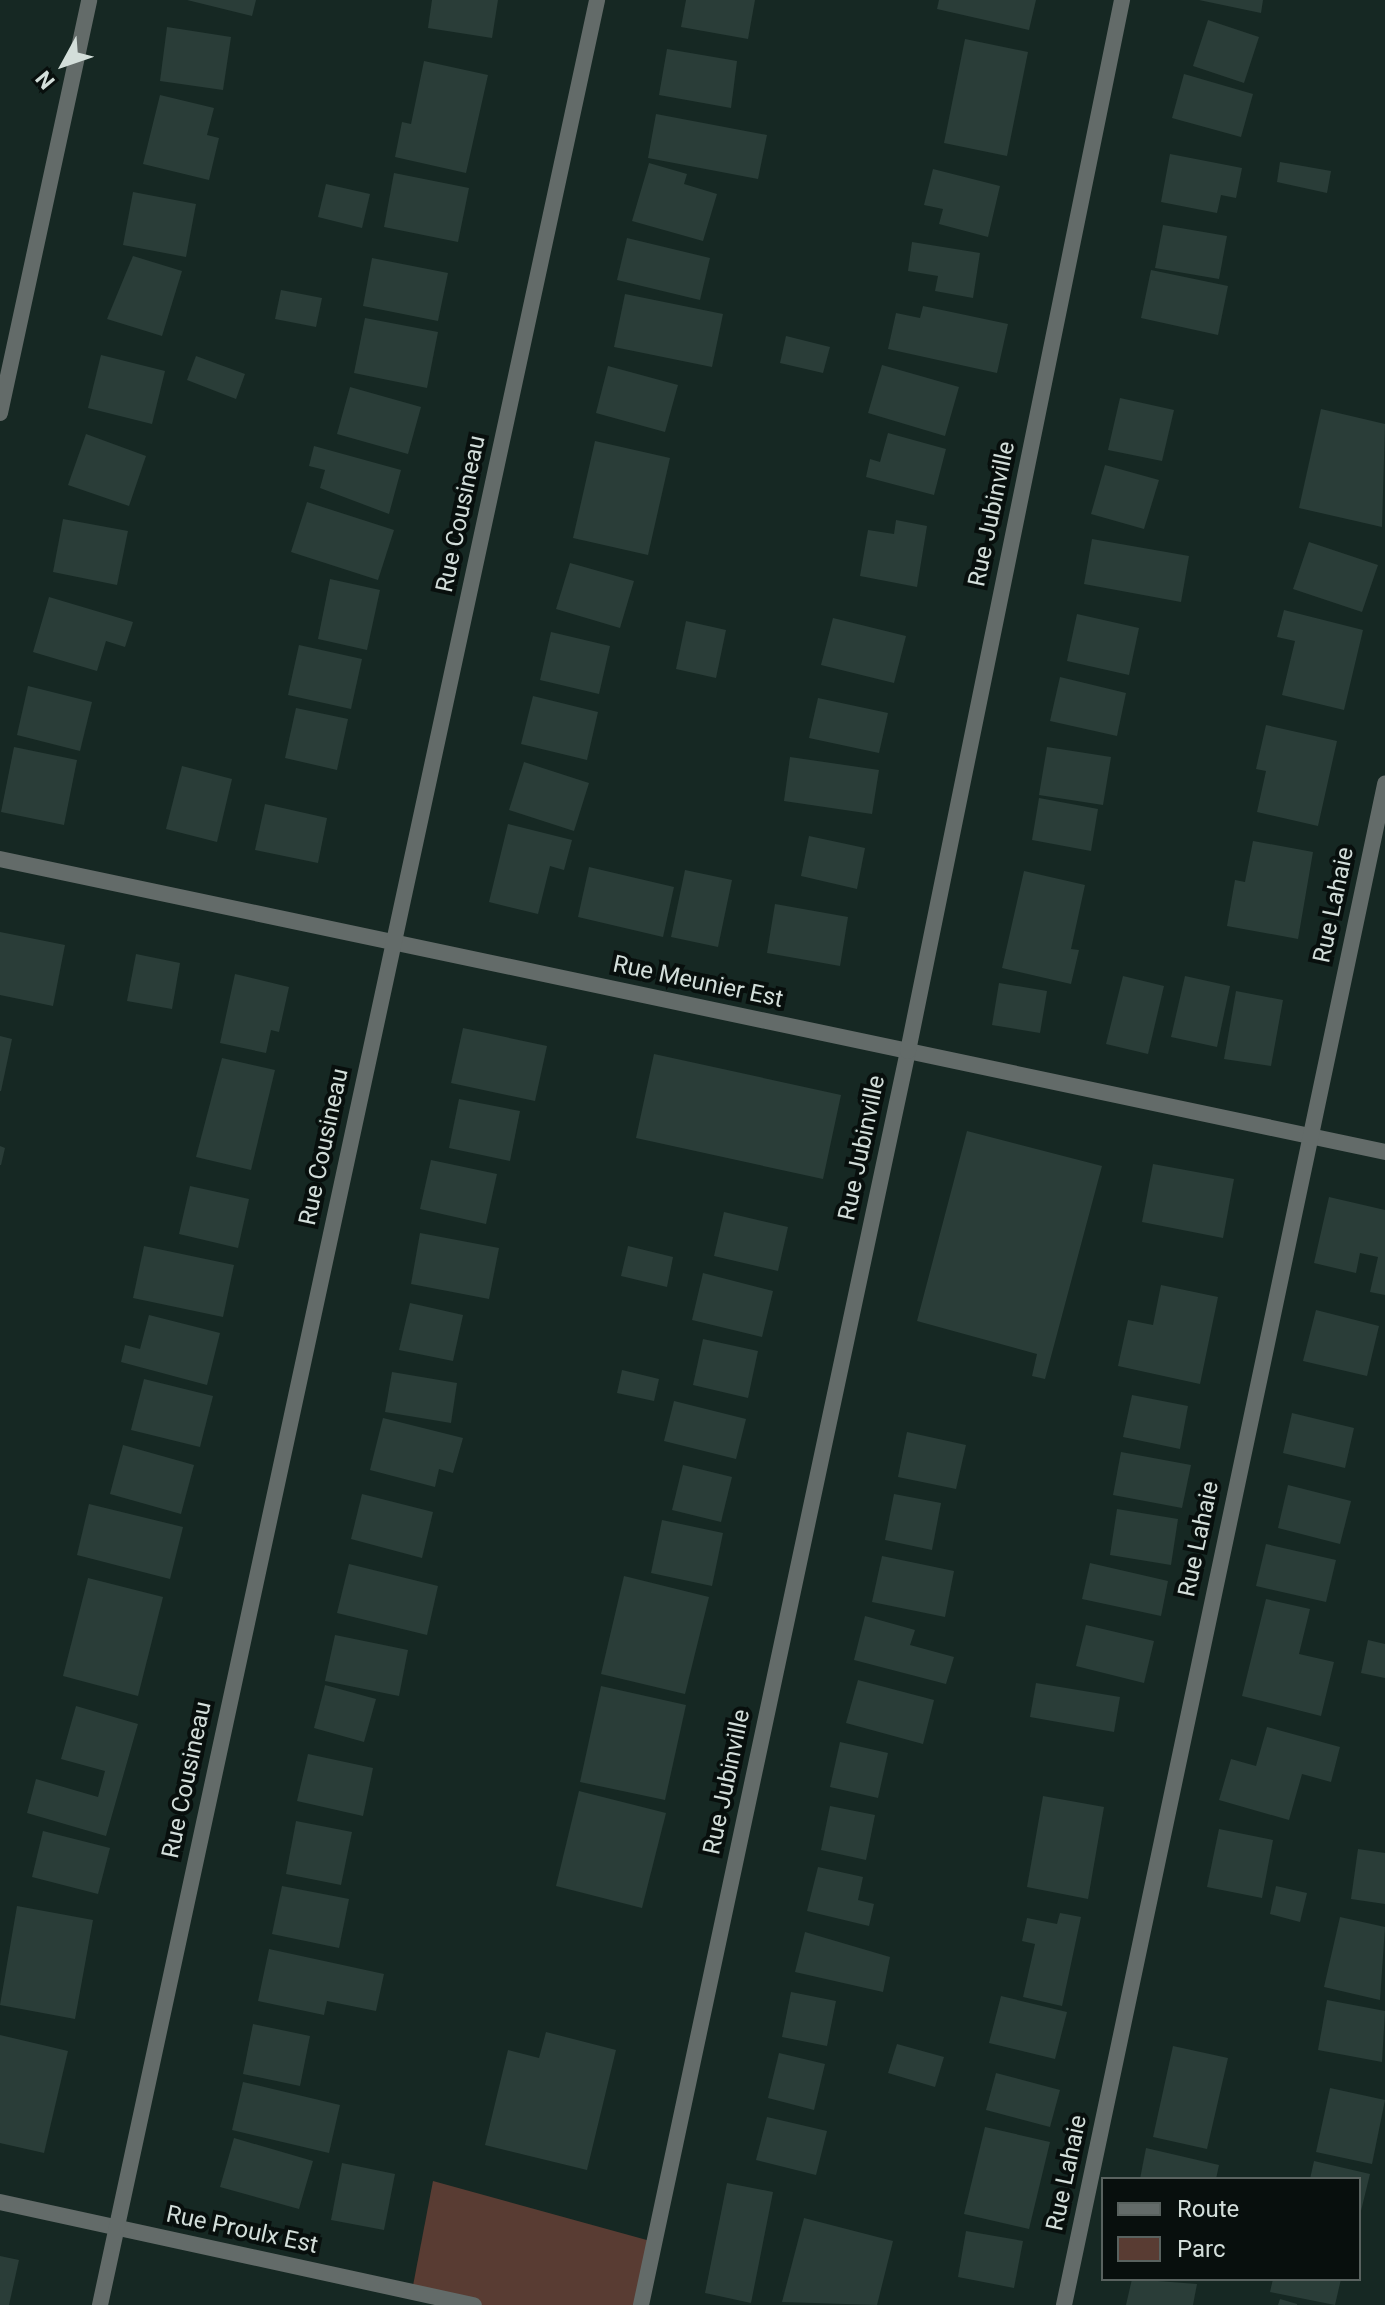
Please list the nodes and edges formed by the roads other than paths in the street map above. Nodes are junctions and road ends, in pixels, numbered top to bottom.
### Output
1 (89, 0) edge
2 (597, 0) edge
3 (1122, 0) edge
4 (0, 413) edge
5 (1385, 784) edge
6 (0, 859) edge
7 (392, 942) junction
8 (908, 1051) junction
9 (1308, 1136) junction
10 (1385, 1152) edge
11 (0, 2202) edge
12 (115, 2227) junction
13 (100, 2305) edge
14 (474, 2305) edge
15 (641, 2305) edge
16 (1064, 2305) edge

1 - 4 street
2 - 7 street, Rue Cousineau
3 - 8 street, Rue Jubinville
5 - 9 street, Rue Lahaie
6 - 7 street, Rue Meunier Est
7 - 8 street, Rue Meunier Est
7 - 12 street, Rue Cousineau
8 - 9 street, Rue Meunier Est
8 - 15 street, Rue Jubinville
9 - 10 street, Rue Meunier Est
9 - 16 street, Rue Lahaie
11 - 12 street, Rue Proulx Est
12 - 13 street, Rue Cousineau
12 - 14 street, Rue Proulx Est

